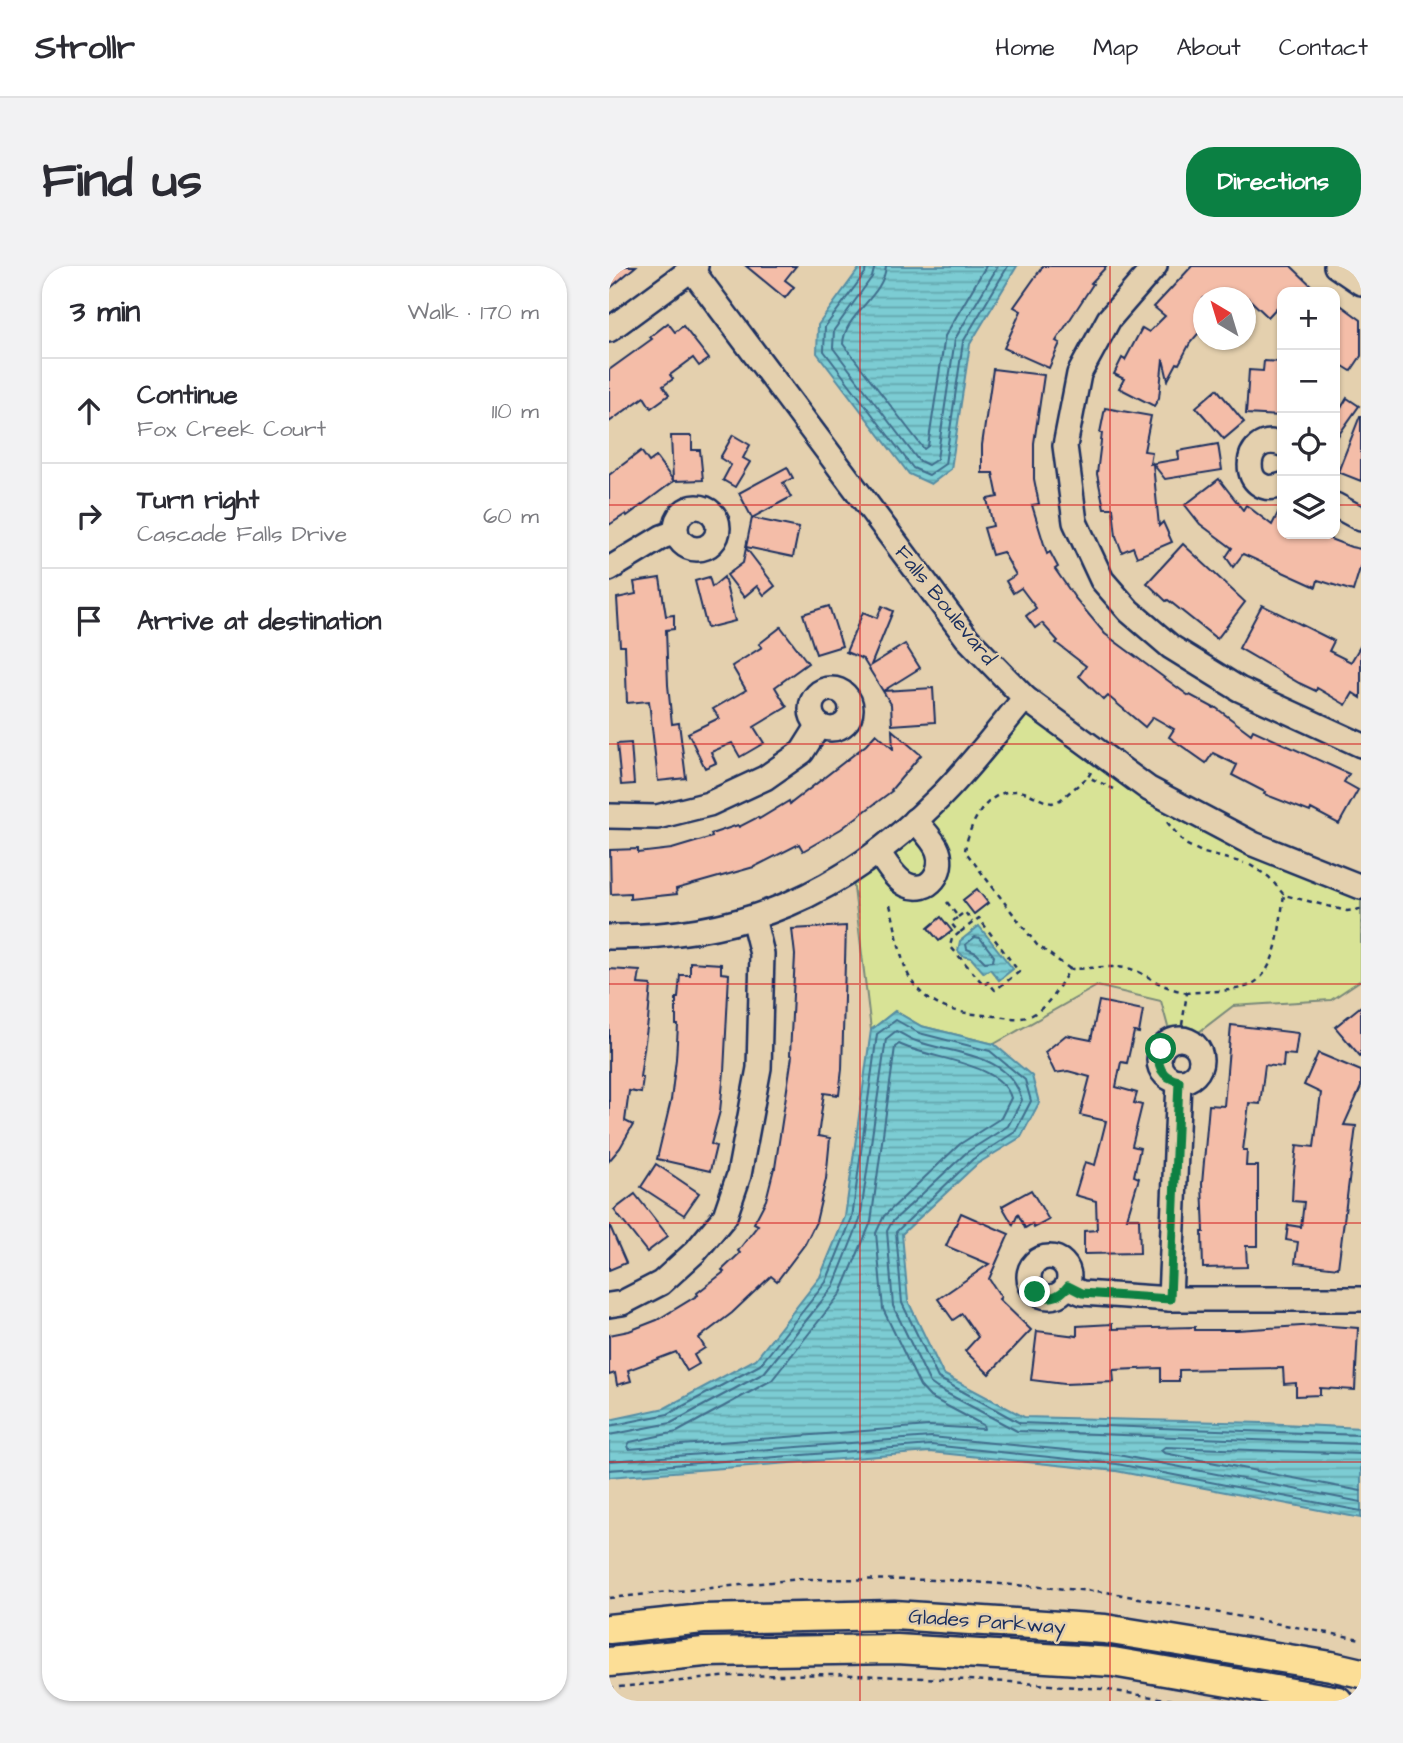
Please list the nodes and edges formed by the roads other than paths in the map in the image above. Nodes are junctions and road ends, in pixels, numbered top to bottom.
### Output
1 (1155, 266) edge
2 (1336, 266) edge
3 (693, 267) edge
4 (1361, 283) edge
5 (609, 331) edge
6 (1277, 444) edge
7 (1277, 486) edge
8 (1340, 508) edge
9 (1361, 519) edge
10 (677, 532) dead end
11 (609, 569) edge
12 (1025, 698) junction
13 (819, 725) dead end
14 (1361, 745) edge
15 (609, 816) edge
16 (915, 820) junction
17 (878, 852) junction
18 (1360, 891) edge
19 (753, 918) junction
20 (609, 937) edge
21 (1179, 1081) dead end
22 (1068, 1286) dead end
23 (1170, 1299) junction
24 (1361, 1299) edge
25 (609, 1305) edge
26 (609, 1629) edge
27 (609, 1662) edge
28 (1361, 1673) edge
29 (1338, 1701) edge

1 - 14 street
2 - 4 street
3 - 5 street
3 - 12 street, Falls Boulevard
6 - 7 street
8 - 9 street
10 - 11 street
12 - 16 street
12 - 18 street, Falls Boulevard
13 - 15 street
16 - 17 street
16 - 17 street
17 - 19 street
19 - 20 street
19 - 25 street
21 - 23 street
22 - 23 street
23 - 24 street
26 - 28 main road, Glades Parkway
27 - 29 main road, Glades Parkway

